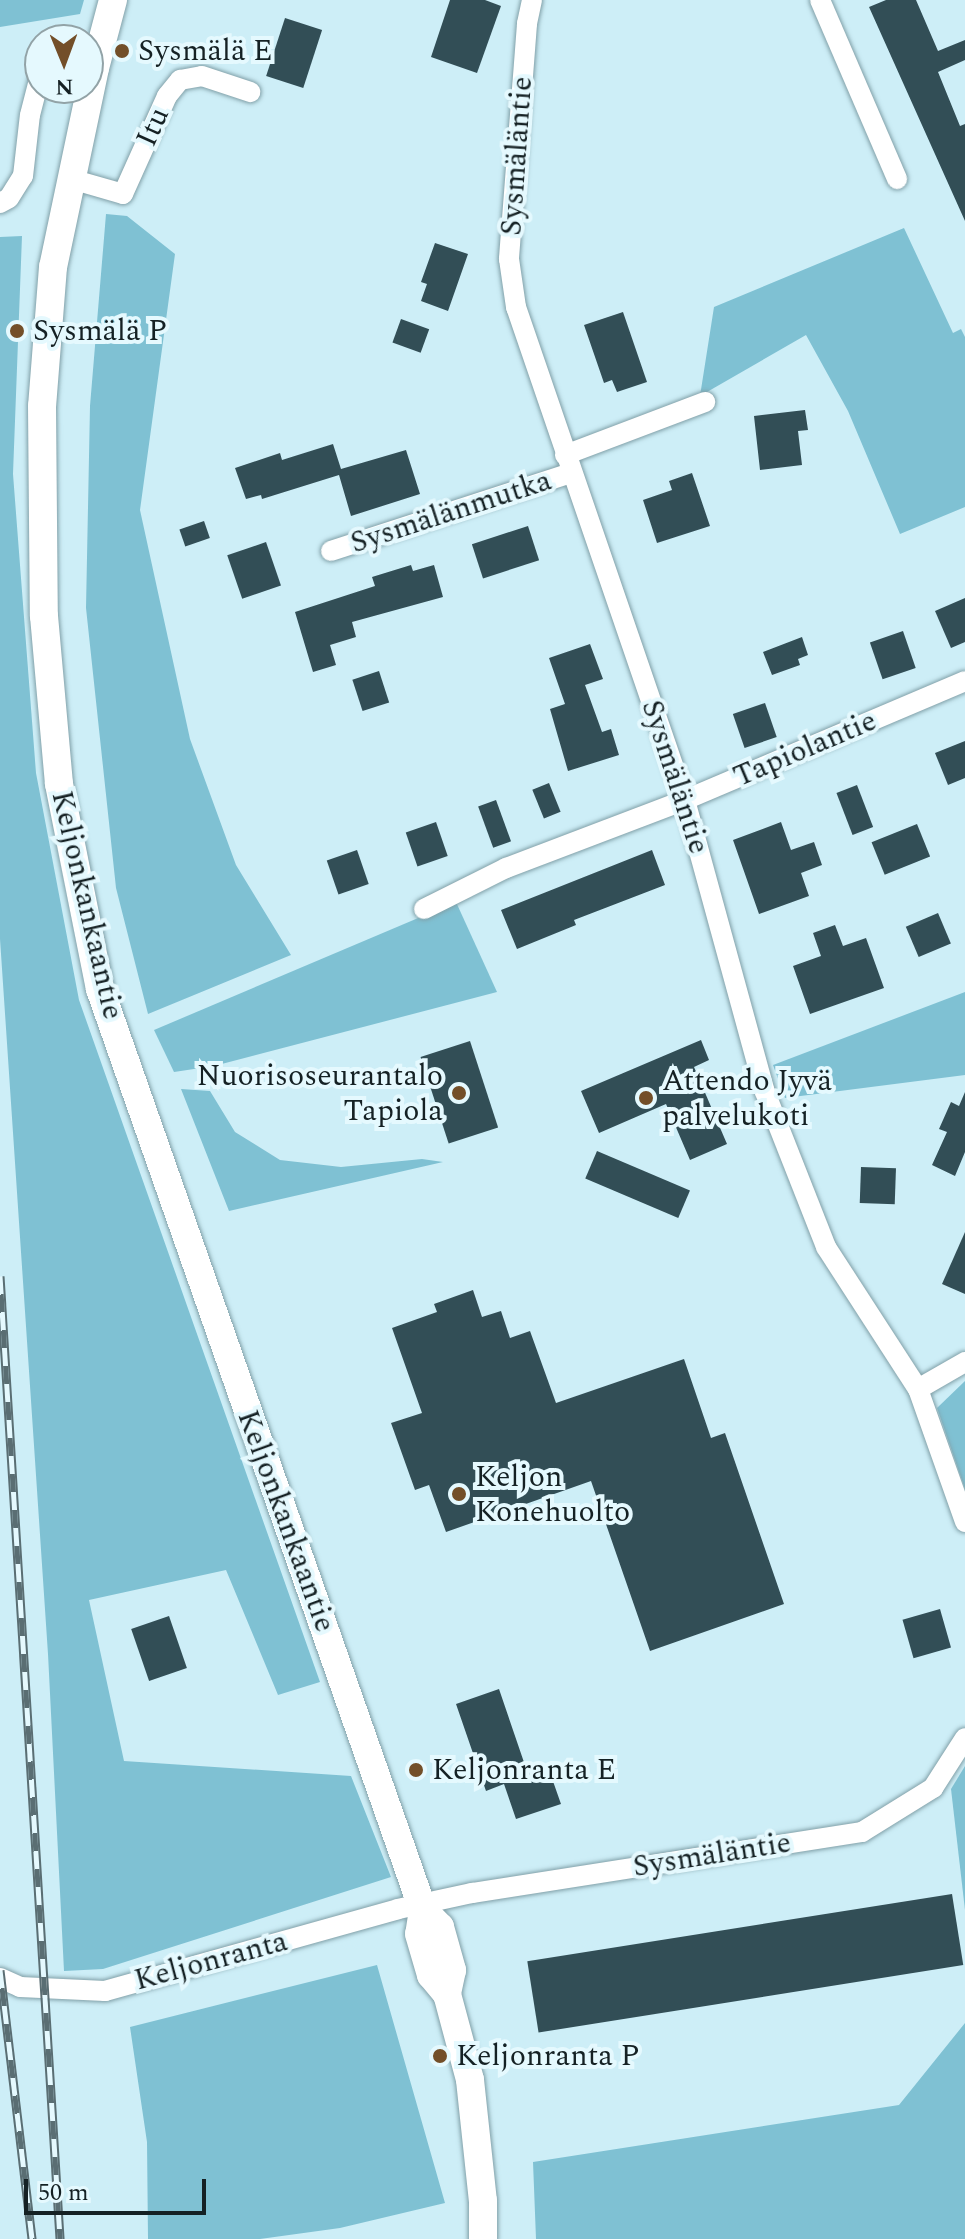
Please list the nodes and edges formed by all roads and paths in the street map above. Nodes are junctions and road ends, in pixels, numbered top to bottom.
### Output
1 (113, 0) edge
2 (532, 0) edge
3 (820, 0) edge
4 (104, 28) edge
5 (250, 92) dead end
6 (33, 104) edge
7 (85, 104) edge
8 (71, 179) junction
9 (897, 179) dead end
10 (0, 203) edge
11 (705, 402) dead end
12 (568, 464) junction
13 (331, 551) dead end
14 (965, 681) edge
15 (685, 800) junction
16 (424, 909) dead end
17 (965, 1362) edge
18 (918, 1389) junction
19 (965, 1522) edge
20 (965, 1738) edge
21 (422, 1907) junction
22 (0, 1978) edge
23 (483, 2239) edge

1 - 4 main road, Keljonkankaantie
2 - 12 street, Sysmäläntie
3 - 9 street
5 - 8 street, Itu
6 - 10 street
7 - 8 main road, Keljonkankaantie
8 - 21 main road, Keljonkankaantie
11 - 12 street, Sysmälänmutka
12 - 13 street, Sysmälänmutka
12 - 15 street, Sysmäläntie
14 - 15 street, Tapiolantie
15 - 16 street, Tapiolantie
15 - 18 street, Sysmäläntie
17 - 18 street
18 - 19 street, Sysmäläntie
20 - 21 street, Sysmäläntie
21 - 22 street, Keljonranta
21 - 23 main road, Keljonkankaantie

